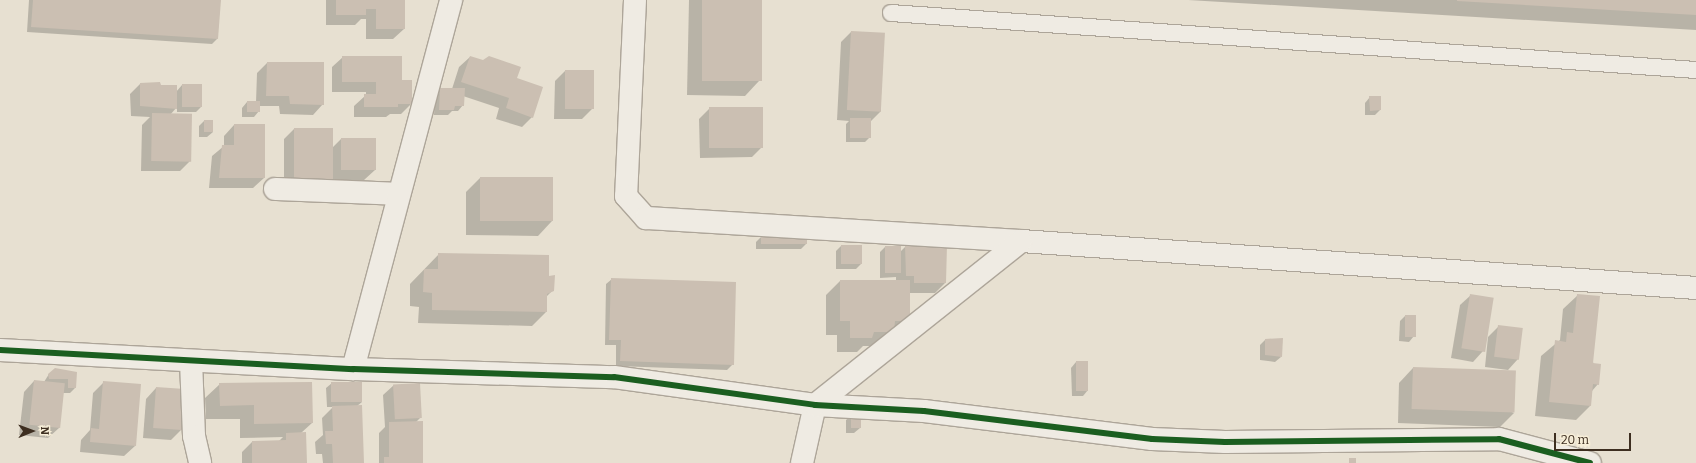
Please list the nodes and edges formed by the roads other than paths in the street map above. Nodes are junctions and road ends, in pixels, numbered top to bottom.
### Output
1 (450, 0) edge
2 (634, 0) edge
3 (891, 13) dead end
4 (1696, 70) edge
5 (275, 189) dead end
6 (397, 194) junction
7 (1021, 241) junction
8 (1696, 288) edge
9 (0, 350) edge
10 (191, 361) junction
11 (353, 369) junction
12 (815, 405) junction
13 (200, 463) edge
14 (802, 463) edge
15 (1590, 463) edge

1 - 6 street
2 - 7 street
3 - 4 lane
5 - 6 street
6 - 11 street
7 - 8 street
7 - 12 street
9 - 10 street
10 - 11 street
10 - 13 street
11 - 12 street
12 - 14 street
12 - 15 street

